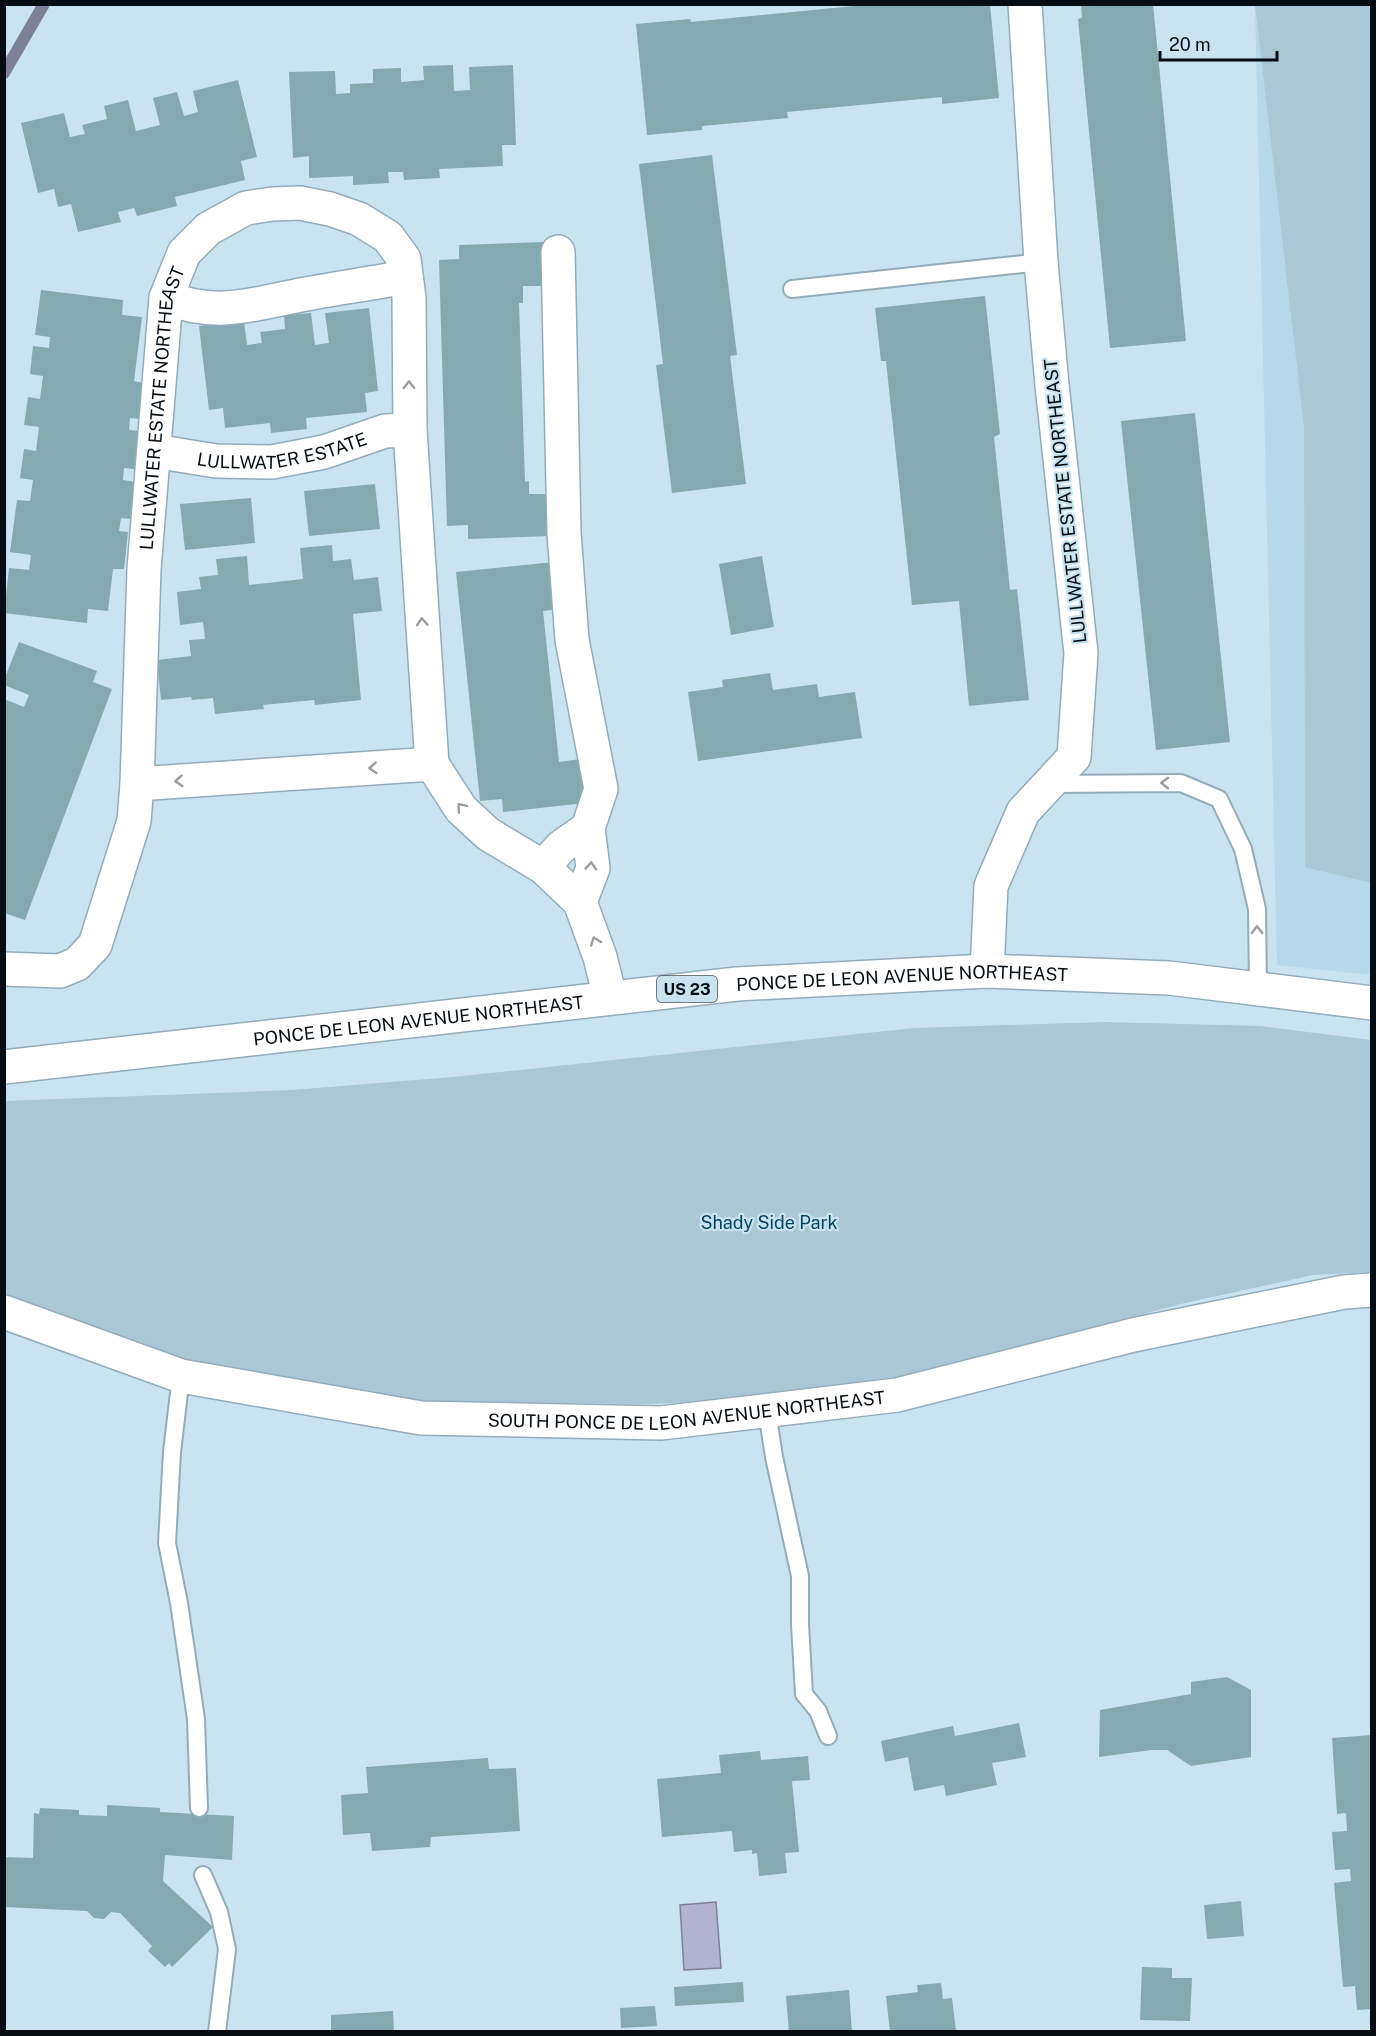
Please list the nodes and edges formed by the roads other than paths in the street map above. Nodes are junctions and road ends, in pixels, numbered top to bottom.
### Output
1 (1025, 4) edge
2 (558, 252) dead end
3 (1041, 262) junction
4 (406, 277) junction
5 (792, 289) dead end
6 (166, 298) junction
7 (410, 430) junction
8 (154, 451) junction
9 (432, 764) junction
10 (137, 784) junction
11 (1050, 784) junction
12 (588, 828) junction
13 (543, 867) junction
14 (580, 902) junction
15 (4, 969) edge
16 (987, 970) junction
17 (1258, 988) junction
18 (610, 997) junction
19 (1371, 1003) edge
20 (4, 1067) edge
21 (1371, 1290) edge
22 (4, 1311) edge
23 (181, 1376) junction
24 (767, 1411) junction
25 (828, 1736) dead end
26 (199, 1808) dead end
27 (203, 1875) dead end
28 (217, 2031) edge

1 - 3 main road, LULLWATER ESTATE NORTHEAST
2 - 12 main road
3 - 5 lane
3 - 11 main road, LULLWATER ESTATE NORTHEAST
4 - 6 main road
4 - 6 main road, LULLWATER ESTATE NORTHEAST
7 -> 4 main road, LULLWATER ESTATE NORTHEAST
6 - 8 main road, LULLWATER ESTATE NORTHEAST
7 - 8 main road, LULLWATER ESTATE
9 -> 7 main road, LULLWATER ESTATE NORTHEAST
8 - 10 main road, LULLWATER ESTATE NORTHEAST
9 -> 10 main road
13 -> 9 main road, LULLWATER ESTATE NORTHEAST
10 - 15 main road, LULLWATER ESTATE NORTHEAST
11 - 16 main road, LULLWATER ESTATE NORTHEAST
17 -> 11 lane
12 - 13 main road
14 -> 12 main road
13 - 14 main road, LULLWATER ESTATE NORTHEAST
18 -> 14 main road, LULLWATER ESTATE NORTHEAST
16 - 17 main road, PONCE DE LEON AVENUE NORTHEAST / US 23
16 - 18 main road, PONCE DE LEON AVENUE NORTHEAST / US 23
17 - 19 main road, PONCE DE LEON AVENUE NORTHEAST / US 23
18 - 20 main road, PONCE DE LEON AVENUE NORTHEAST / US 23
21 - 24 main road, SOUTH PONCE DE LEON AVENUE NORTHEAST
22 - 23 main road, SOUTH PONCE DE LEON AVENUE NORTHEAST
23 - 24 main road, SOUTH PONCE DE LEON AVENUE NORTHEAST
23 - 26 lane
24 - 25 lane
27 - 28 lane

